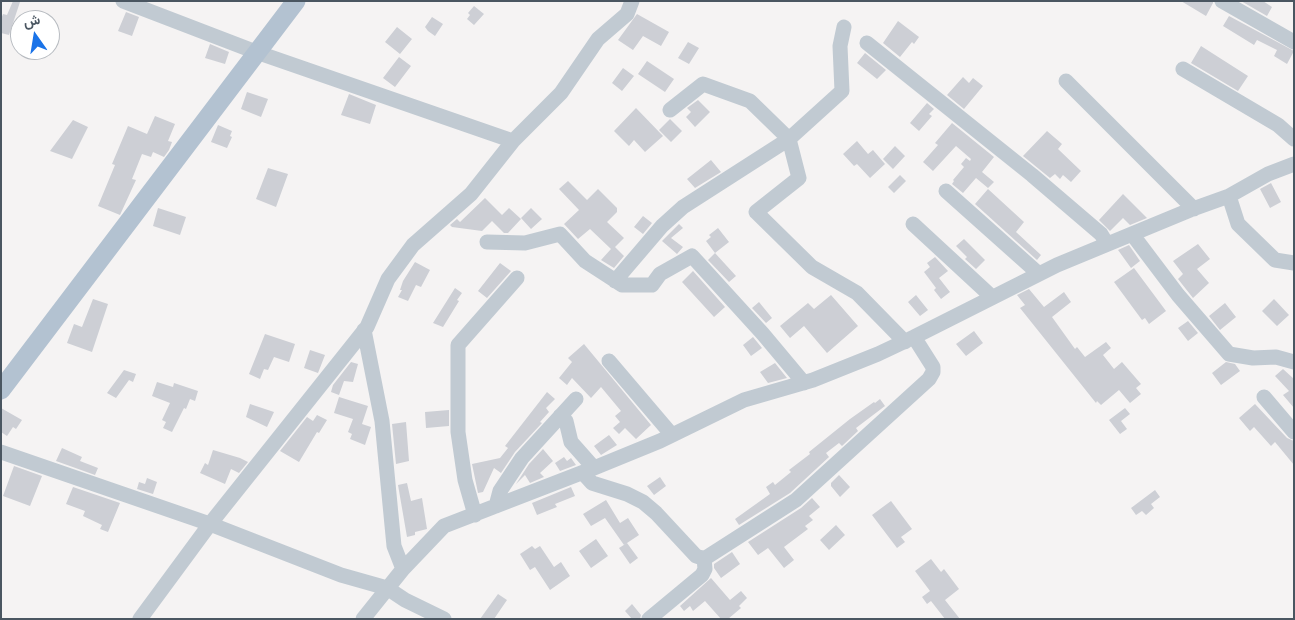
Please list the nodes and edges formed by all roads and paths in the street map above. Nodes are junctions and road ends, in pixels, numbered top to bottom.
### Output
1 (123, 1) edge
2 (296, 1) edge
3 (632, 1) edge
4 (1222, 1) edge
5 (844, 27) dead end
6 (1294, 42) edge
7 (867, 43) dead end
8 (256, 52) junction
9 (1183, 70) dead end
10 (1066, 81) dead end
11 (670, 110) dead end
12 (789, 139) junction
13 (1294, 139) edge
14 (513, 141) junction
15 (1294, 164) edge
16 (946, 191) dead end
17 (1229, 196) junction
18 (1194, 209) junction
19 (913, 224) dead end
20 (1132, 234) junction
21 (488, 242) dead end
22 (1107, 244) junction
23 (1294, 263) edge
24 (1039, 274) junction
25 (517, 278) dead end
26 (615, 281) junction
27 (992, 297) junction
28 (364, 330) junction
29 (909, 340) junction
30 (610, 361) dead end
31 (1294, 362) edge
32 (804, 383) junction
33 (1, 390) edge
34 (1264, 397) dead end
35 (576, 399) dead end
36 (560, 416) junction
37 (1294, 432) edge
38 (672, 435) junction
39 (1, 452) edge
40 (588, 471) junction
41 (496, 506) junction
42 (474, 515) junction
43 (210, 524) junction
44 (704, 558) junction
45 (403, 569) junction
46 (386, 588) junction
47 (140, 619) edge
48 (363, 619) edge
49 (444, 619) edge
50 (649, 619) edge

1 - 8 street
2 - 8 main road
3 - 14 street
4 - 6 street
5 - 12 street
7 - 22 street
8 - 14 street
8 - 33 main road
9 - 13 street
10 - 18 street
11 - 12 street
12 - 26 street
12 - 29 street
14 - 28 street
15 - 17 street
16 - 24 street
17 - 18 street
17 - 23 street
18 - 20 street
19 - 27 street
20 - 22 street
20 - 31 street
21 - 26 street
22 - 24 street
24 - 27 street
25 - 42 street
26 - 32 street
27 - 29 street
28 - 43 street
28 - 45 street
29 - 32 street
29 - 44 street
30 - 38 street
32 - 38 street
34 - 37 street
35 - 36 street
36 - 40 street
36 - 41 street
38 - 40 street
39 - 43 street
40 - 41 street
40 - 44 street
41 - 42 street
42 - 45 street
43 - 46 street
43 - 47 street
44 - 50 street
45 - 46 street
46 - 48 street
46 - 49 street

